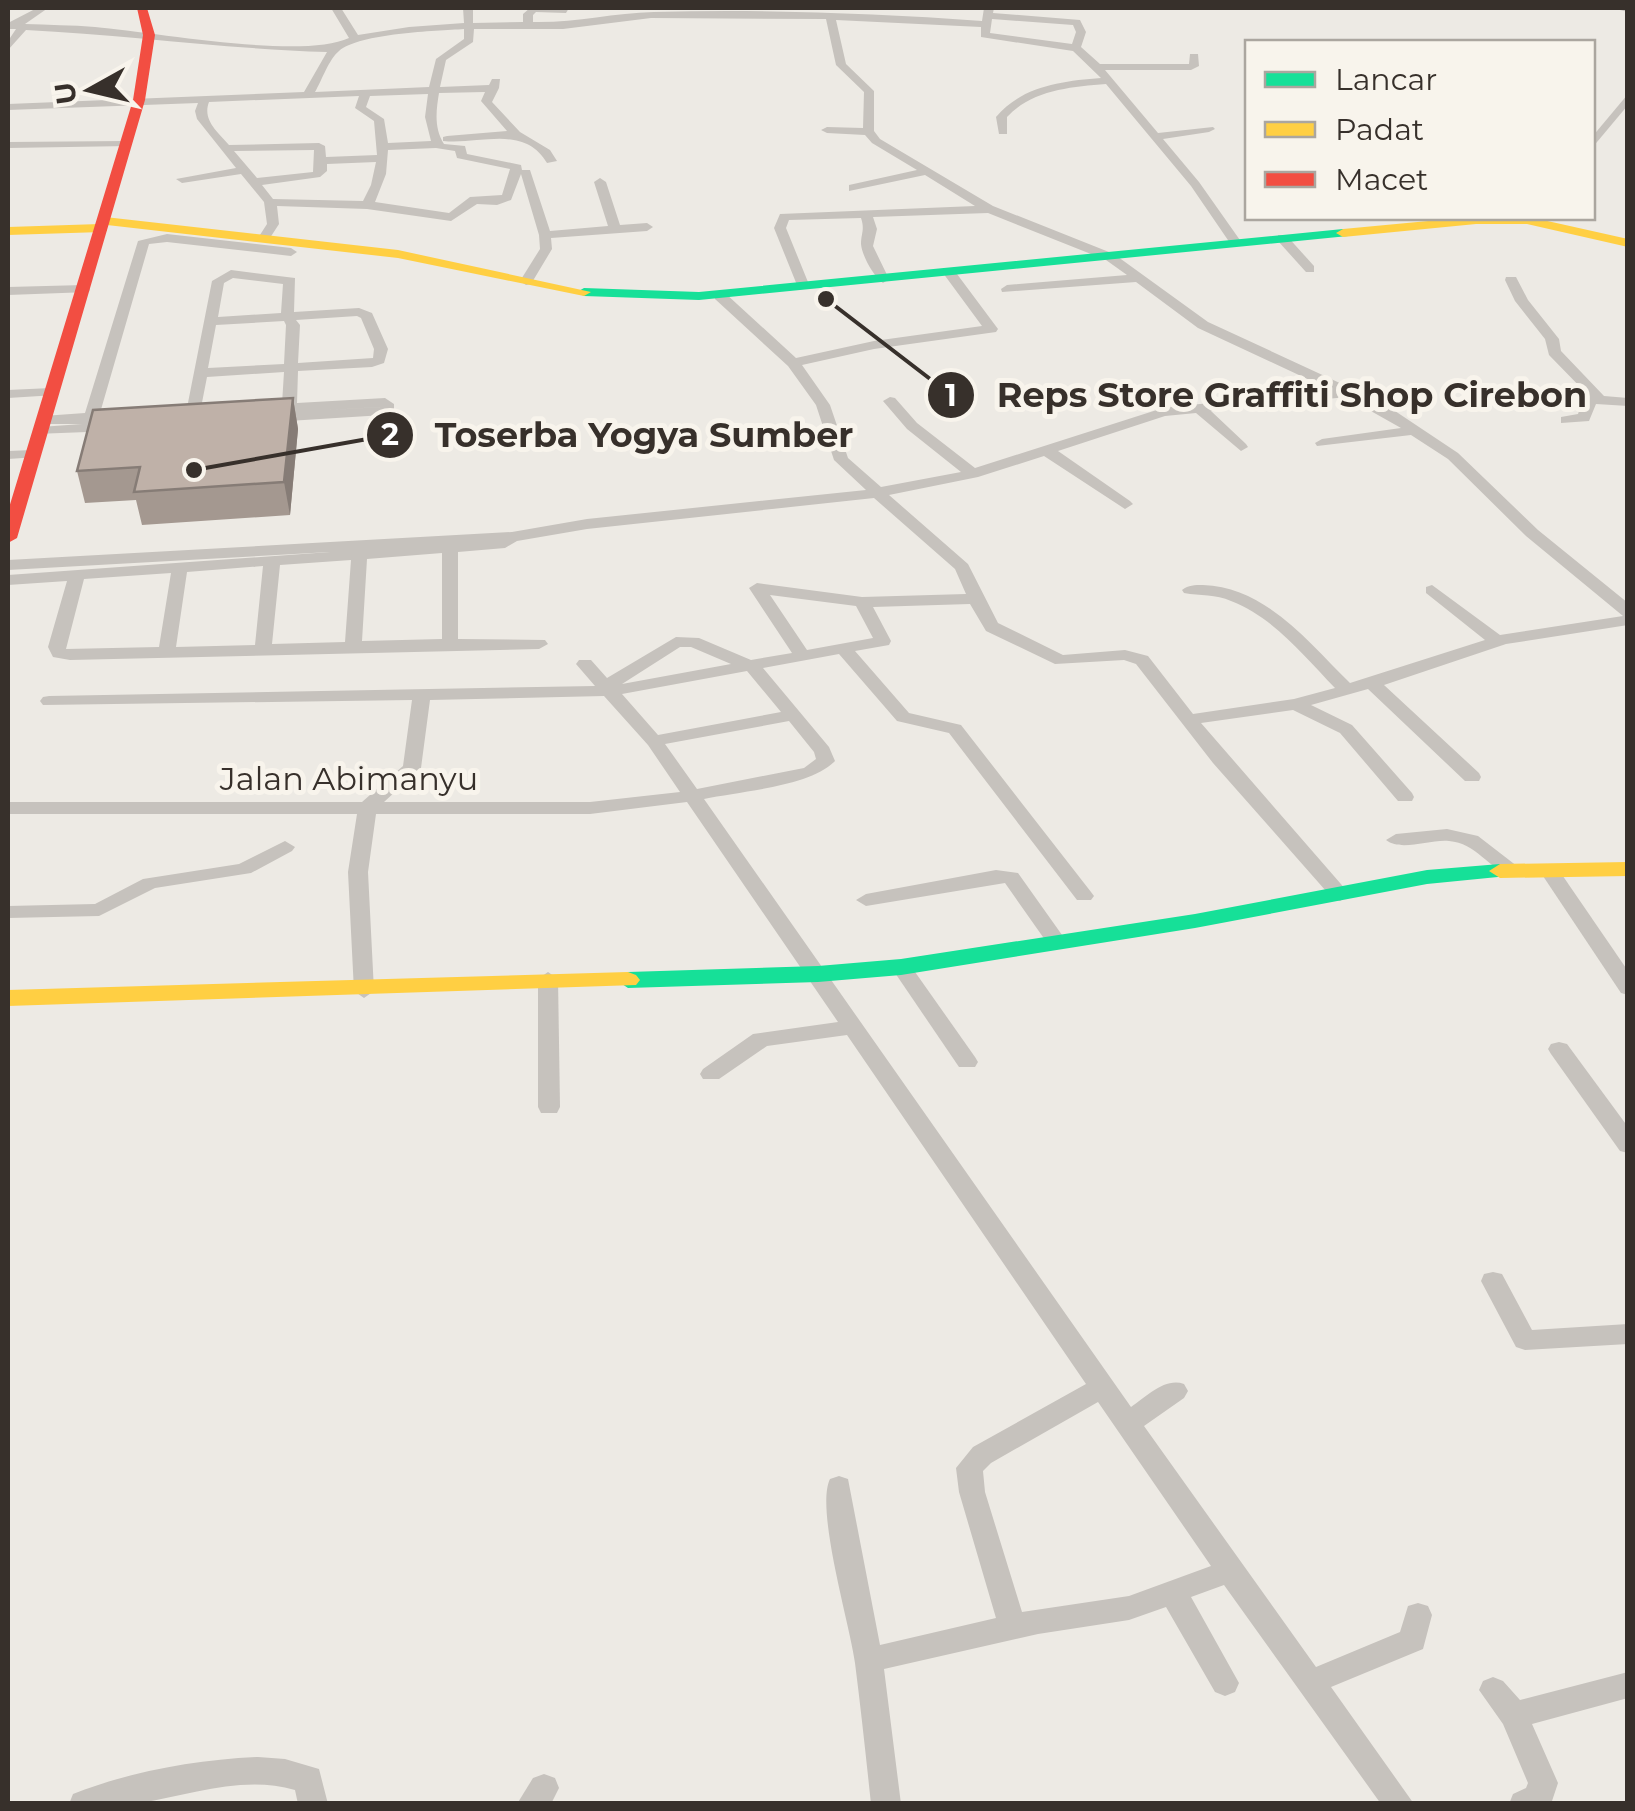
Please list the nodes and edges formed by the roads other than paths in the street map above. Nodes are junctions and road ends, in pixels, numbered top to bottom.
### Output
1 (43, 8) edge
2 (142, 8) edge
3 (336, 8) edge
4 (468, 8) edge
5 (566, 10) edge
6 (783, 13) edge
7 (987, 16) edge
8 (830, 17) junction
9 (15, 26) edge
10 (470, 26) junction
11 (528, 26) junction
12 (149, 35) junction
13 (355, 40) junction
14 (8, 48) edge
15 (1076, 48) junction
16 (334, 49) junction
17 (1194, 56) dead end
18 (1098, 67) junction
19 (1109, 81) junction
20 (434, 92) junction
21 (366, 94) junction
22 (308, 95) junction
23 (205, 98) junction
24 (1626, 99) edge
25 (138, 100) junction
26 (8, 107) edge
27 (827, 130) dead end
28 (1210, 130) dead end
29 (868, 132) junction
30 (1003, 132) dead end
31 (516, 134) junction
32 (1157, 136) junction
33 (437, 142) junction
34 (530, 142) junction
35 (1595, 143) edge
36 (125, 144) junction
37 (8, 145) edge
38 (226, 148) junction
39 (461, 148) junction
40 (382, 152) junction
41 (320, 161) junction
42 (550, 161) dead end
43 (243, 170) junction
44 (526, 172) dead end
45 (924, 172) junction
46 (182, 179) dead end
47 (600, 182) dead end
48 (853, 188) dead end
49 (262, 194) junction
50 (367, 205) junction
51 (989, 208) junction
52 (865, 213) junction
53 (1530, 220) edge
54 (1412, 221) edge
55 (103, 225) junction
56 (647, 227) dead end
57 (615, 229) junction
58 (8, 230) edge
59 (545, 234) junction
60 (208, 237) junction
61 (264, 238) junction
62 (1282, 238) junction
63 (1236, 243) junction
64 (1628, 243) edge
65 (291, 252) dead end
66 (1110, 256) junction
67 (1310, 270) dead end
68 (949, 273) junction
69 (1142, 278) junction
70 (883, 280) junction
71 (1511, 280) dead end
72 (526, 282) junction
73 (804, 287) junction
74 (84, 289) junction
75 (1008, 289) dead end
76 (8, 291) edge
77 (720, 296) junction
78 (287, 315) junction
79 (210, 321) junction
80 (793, 363) junction
81 (291, 368) junction
82 (200, 374) junction
83 (1353, 391) junction
84 (51, 392) junction
85 (8, 394) edge
86 (1598, 398) junction
87 (890, 400) dead end
88 (1628, 402) edge
89 (1198, 408) junction
90 (289, 412) junction
91 (250, 415) edge
92 (212, 417) edge
93 (192, 418) junction
94 (175, 419) edge
95 (141, 420) edge
96 (1566, 420) dead end
97 (89, 423) junction
98 (1416, 430) junction
99 (39, 435) junction
100 (1322, 443) dead end
101 (1241, 447) dead end
102 (1049, 452) junction
103 (8, 455) edge
104 (974, 474) junction
105 (877, 492) junction
106 (1125, 504) dead end
107 (512, 537) junction
108 (8, 538) edge
109 (450, 548) junction
110 (359, 554) junction
111 (272, 561) junction
112 (8, 565) edge
113 (180, 567) junction
114 (77, 574) junction
115 (8, 580) edge
116 (1190, 590) dead end
117 (1432, 590) dead end
118 (977, 599) junction
119 (862, 602) junction
120 (1628, 616) edge
121 (1497, 641) junction
122 (450, 644) junction
123 (539, 644) dead end
124 (353, 647) junction
125 (843, 648) junction
126 (264, 650) junction
127 (168, 652) junction
128 (803, 656) junction
129 (585, 664) dead end
130 (753, 667) junction
131 (1373, 684) junction
132 (610, 688) junction
133 (1347, 690) junction
134 (422, 694) junction
135 (49, 701) dead end
136 (1295, 704) junction
137 (793, 715) junction
138 (1187, 720) junction
139 (654, 741) junction
140 (1472, 777) dead end
141 (689, 796) junction
142 (1405, 797) dead end
143 (8, 808) edge
144 (367, 808) junction
145 (1396, 840) dead end
146 (285, 847) dead end
147 (1628, 869) edge
148 (1512, 870) junction
149 (1549, 870) junction
150 (1340, 895) junction
151 (1084, 896) dead end
152 (866, 900) dead end
153 (8, 912) edge
154 (1056, 942) junction
155 (901, 967) junction
156 (818, 974) junction
157 (548, 980) junction
158 (1627, 986) edge
159 (364, 990) junction
160 (8, 998) edge
161 (854, 1027) junction
162 (1559, 1049) dead end
163 (968, 1062) dead end
164 (711, 1074) dead end
165 (549, 1107) dead end
166 (1628, 1145) edge
167 (1492, 1282) dead end
168 (1628, 1334) edge
169 (1103, 1387) junction
170 (1175, 1390) dead end
171 (1128, 1423) junction
172 (839, 1487) dead end
173 (1230, 1571) junction
174 (1173, 1592) junction
175 (1418, 1615) dead end
176 (1012, 1626) junction
177 (869, 1660) junction
178 (1225, 1683) dead end
179 (1310, 1684) junction
180 (1628, 1685) edge
181 (1494, 1690) dead end
182 (1514, 1715) junction
183 (84, 1804) edge
184 (313, 1804) edge
185 (886, 1804) edge
186 (1398, 1804) edge
187 (1524, 1804) edge

1 - 9 street
2 - 12 street
3 - 13 street
4 - 10 street
5 - 11 street
6 - 8 street
6 - 11 street
7 - 8 street
7 - 15 street
7 - 15 street
8 - 29 street
9 - 12 street
9 - 14 street
10 - 11 street
10 - 13 street
10 - 20 street
12 - 16 street
12 - 25 street
13 - 16 street
15 - 18 street
16 - 22 street
17 - 18 street
18 - 19 street
19 - 30 street
19 - 32 street
20 - 21 street
20 - 31 street
20 - 33 street
21 - 22 street
21 - 40 street
22 - 23 street
23 - 25 street
23 - 38 street
24 - 35 street
25 - 26 street
25 - 36 street
27 - 29 street
28 - 32 street
29 - 45 street
31 - 33 street
31 - 34 street
32 - 63 street
33 - 39 street
33 - 40 street
34 - 39 street
34 - 42 street
36 - 37 street
36 - 55 street
38 - 41 street
38 - 43 street
39 - 50 street
40 - 41 street
40 - 50 street
41 - 49 street
43 - 46 street
43 - 49 street
44 - 59 street
45 - 48 street
45 - 51 street
47 - 57 street
49 - 50 street
49 - 61 street
51 - 52 street
51 - 66 street
52 - 70 street
52 - 73 street
53 - 64 street
54 - 62 street
55 - 58 street
55 - 60 street
55 - 74 street
56 - 57 street
57 - 59 street
59 - 72 street
60 - 61 street
60 - 65 street
60 - 97 street
61 - 72 street
62 - 63 street
62 - 67 street
63 - 66 street
66 - 68 street
66 - 69 street
68 - 70 street
68 - 80 street
69 - 75 street
69 - 83 street
70 - 73 street
71 - 86 street
72 - 77 street
73 - 77 street
74 - 76 street
74 - 84 street
77 - 80 street
78 - 79 street
78 - 79 street
78 - 81 street
78 - 81 street
79 - 82 street
80 - 105 street
81 - 82 street
81 - 90 street
82 - 93 street
83 - 89 street
83 - 98 street
84 - 85 street
84 - 99 street
86 - 88 street
86 - 96 street
87 - 104 street
89 - 101 street
89 - 102 street
90 - 90 street
90 - 91 street
92 - 93 street
93 - 94 street
95 - 97 street
97 - 99 street
98 - 100 street
98 - 120 street
99 - 103 street
99 - 108 street
102 - 104 street
102 - 106 street
104 - 105 street
105 - 107 street
105 - 118 street
107 - 109 street
107 - 112 street
109 - 110 street
109 - 122 street
110 - 111 street
110 - 124 street
111 - 113 street
111 - 126 street
113 - 114 street
113 - 127 street
114 - 115 street
114 - 127 street
116 - 133 street
117 - 121 street
118 - 119 street
118 - 138 street
119 - 125 street
119 - 128 street
120 - 121 street
121 - 131 street
122 - 123 street
122 - 124 street
124 - 126 street
125 - 128 street
125 - 151 street
126 - 127 street
128 - 130 street
129 - 132 street
130 - 132 street
130 - 132 street
130 - 137 street
131 - 133 street
131 - 140 street
132 - 134 street
132 - 139 street
133 - 136 street
134 - 135 street
134 - 144 street
136 - 138 street
136 - 142 street
137 - 139 street
137 - 141 street, Jalan Abimanyu
138 - 150 street
139 - 141 street
141 - 144 street, Jalan Abimanyu
141 - 156 street
143 - 144 street, Jalan Abimanyu
144 - 159 street
145 - 148 street
146 - 153 street
147 - 149 street
148 - 149 street
148 - 150 street
149 - 158 street
150 - 154 street
152 - 154 street
154 - 155 street
155 - 156 street
155 - 163 street
156 - 157 street
156 - 161 street
157 - 159 street
157 - 165 street
159 - 160 street
161 - 164 street
161 - 169 street
162 - 166 street
167 - 168 street
169 - 171 street
169 - 176 street
170 - 171 street
171 - 173 street
172 - 177 street
173 - 174 street
173 - 179 street
174 - 176 street
174 - 178 street
175 - 179 street
176 - 177 street
177 - 185 street
179 - 186 street
180 - 182 street
181 - 182 street
182 - 187 street
183 - 184 street

